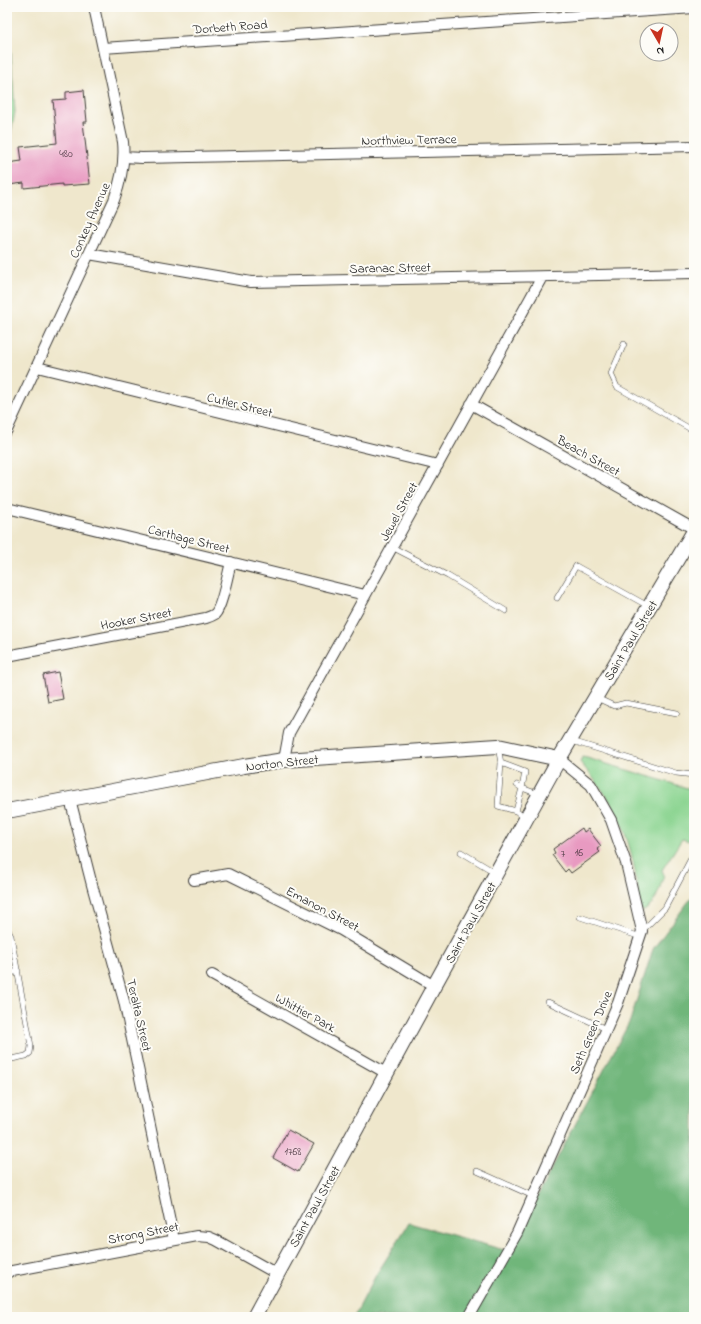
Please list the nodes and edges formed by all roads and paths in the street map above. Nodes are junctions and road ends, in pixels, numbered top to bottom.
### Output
1 (94, 7) edge
2 (694, 8) edge
3 (103, 48) junction
4 (694, 146) edge
5 (124, 157) junction
6 (89, 254) junction
7 (694, 273) edge
8 (542, 277) junction
9 (624, 344) dead end
10 (36, 367) junction
11 (471, 404) junction
12 (7, 430) edge
13 (694, 430) edge
14 (438, 465) junction
15 (7, 508) edge
16 (694, 530) edge
17 (392, 547) junction
18 (231, 562) junction
19 (365, 594) junction
20 (557, 598) dead end
21 (649, 607) junction
22 (506, 611) dead end
23 (7, 656) edge
24 (596, 697) junction
25 (677, 713) dead end
26 (571, 741) junction
27 (498, 746) junction
28 (559, 759) junction
29 (284, 760) junction
30 (502, 763) junction
31 (694, 774) edge
32 (519, 787) junction
33 (540, 794) junction
34 (70, 799) junction
35 (7, 811) edge
36 (521, 815) junction
37 (462, 852) dead end
38 (694, 853) edge
39 (497, 873) junction
40 (194, 880) dead end
41 (580, 918) dead end
42 (7, 928) edge
43 (641, 934) junction
44 (18, 971) junction
45 (7, 974) edge
46 (212, 975) dead end
47 (434, 986) junction
48 (548, 1002) dead end
49 (606, 1029) junction
50 (7, 1060) edge
51 (386, 1073) junction
52 (477, 1171) dead end
53 (533, 1196) junction
54 (174, 1240) junction
55 (7, 1272) edge
56 (277, 1274) junction
57 (254, 1317) edge
58 (469, 1317) edge

1 - 3 street, Conkey Avenue
2 - 3 street, Dorbeth Road
3 - 5 street, Conkey Avenue
4 - 5 street, Northview Terrace
5 - 6 street, Conkey Avenue
6 - 8 street, Saranac Street
6 - 10 street, Conkey Avenue
7 - 8 street, Saranac Street
8 - 11 street, Jewel Street
9 - 13 lane
10 - 12 street, Conkey Avenue
10 - 14 street, Cutler Street
11 - 14 street, Jewel Street
11 - 16 street, Beach Street
14 - 17 street, Jewel Street
15 - 18 street, Carthage Street
16 - 21 main road, Saint Paul Street
17 - 19 street, Jewel Street
17 - 22 lane
18 - 19 street, Carthage Street
18 - 23 street, Hooker Street
19 - 29 street, Jewel Street
20 - 21 lane
21 - 24 main road, Saint Paul Street
24 - 25 lane
24 - 26 main road, Saint Paul Street
26 - 28 main road, Saint Paul Street
26 - 31 lane
27 - 28 main road, Norton Street
27 - 29 main road, Norton Street
27 - 30 lane
28 - 33 main road, Saint Paul Street
28 - 43 street
29 - 34 main road, Norton Street
30 - 32 lane
30 - 36 lane
32 - 33 lane
32 - 36 lane
33 - 36 main road, Saint Paul Street
34 - 35 main road, Norton Street
34 - 54 street, Teralta Street
36 - 39 main road, Saint Paul Street
37 - 39 lane
38 - 43 lane
39 - 47 main road, Saint Paul Street
40 - 47 street, Emanon Street
41 - 43 lane
42 - 44 lane
43 - 49 street, Seth Green Drive
44 - 45 lane
44 - 50 lane
46 - 51 street, Whittier Park
47 - 51 main road, Saint Paul Street
48 - 49 lane
49 - 53 street, Seth Green Drive
51 - 56 main road, Saint Paul Street
52 - 53 lane
53 - 58 street, Seth Green Drive
54 - 55 street, Strong Street
54 - 56 street, Strong Street
56 - 57 main road, Saint Paul Street

